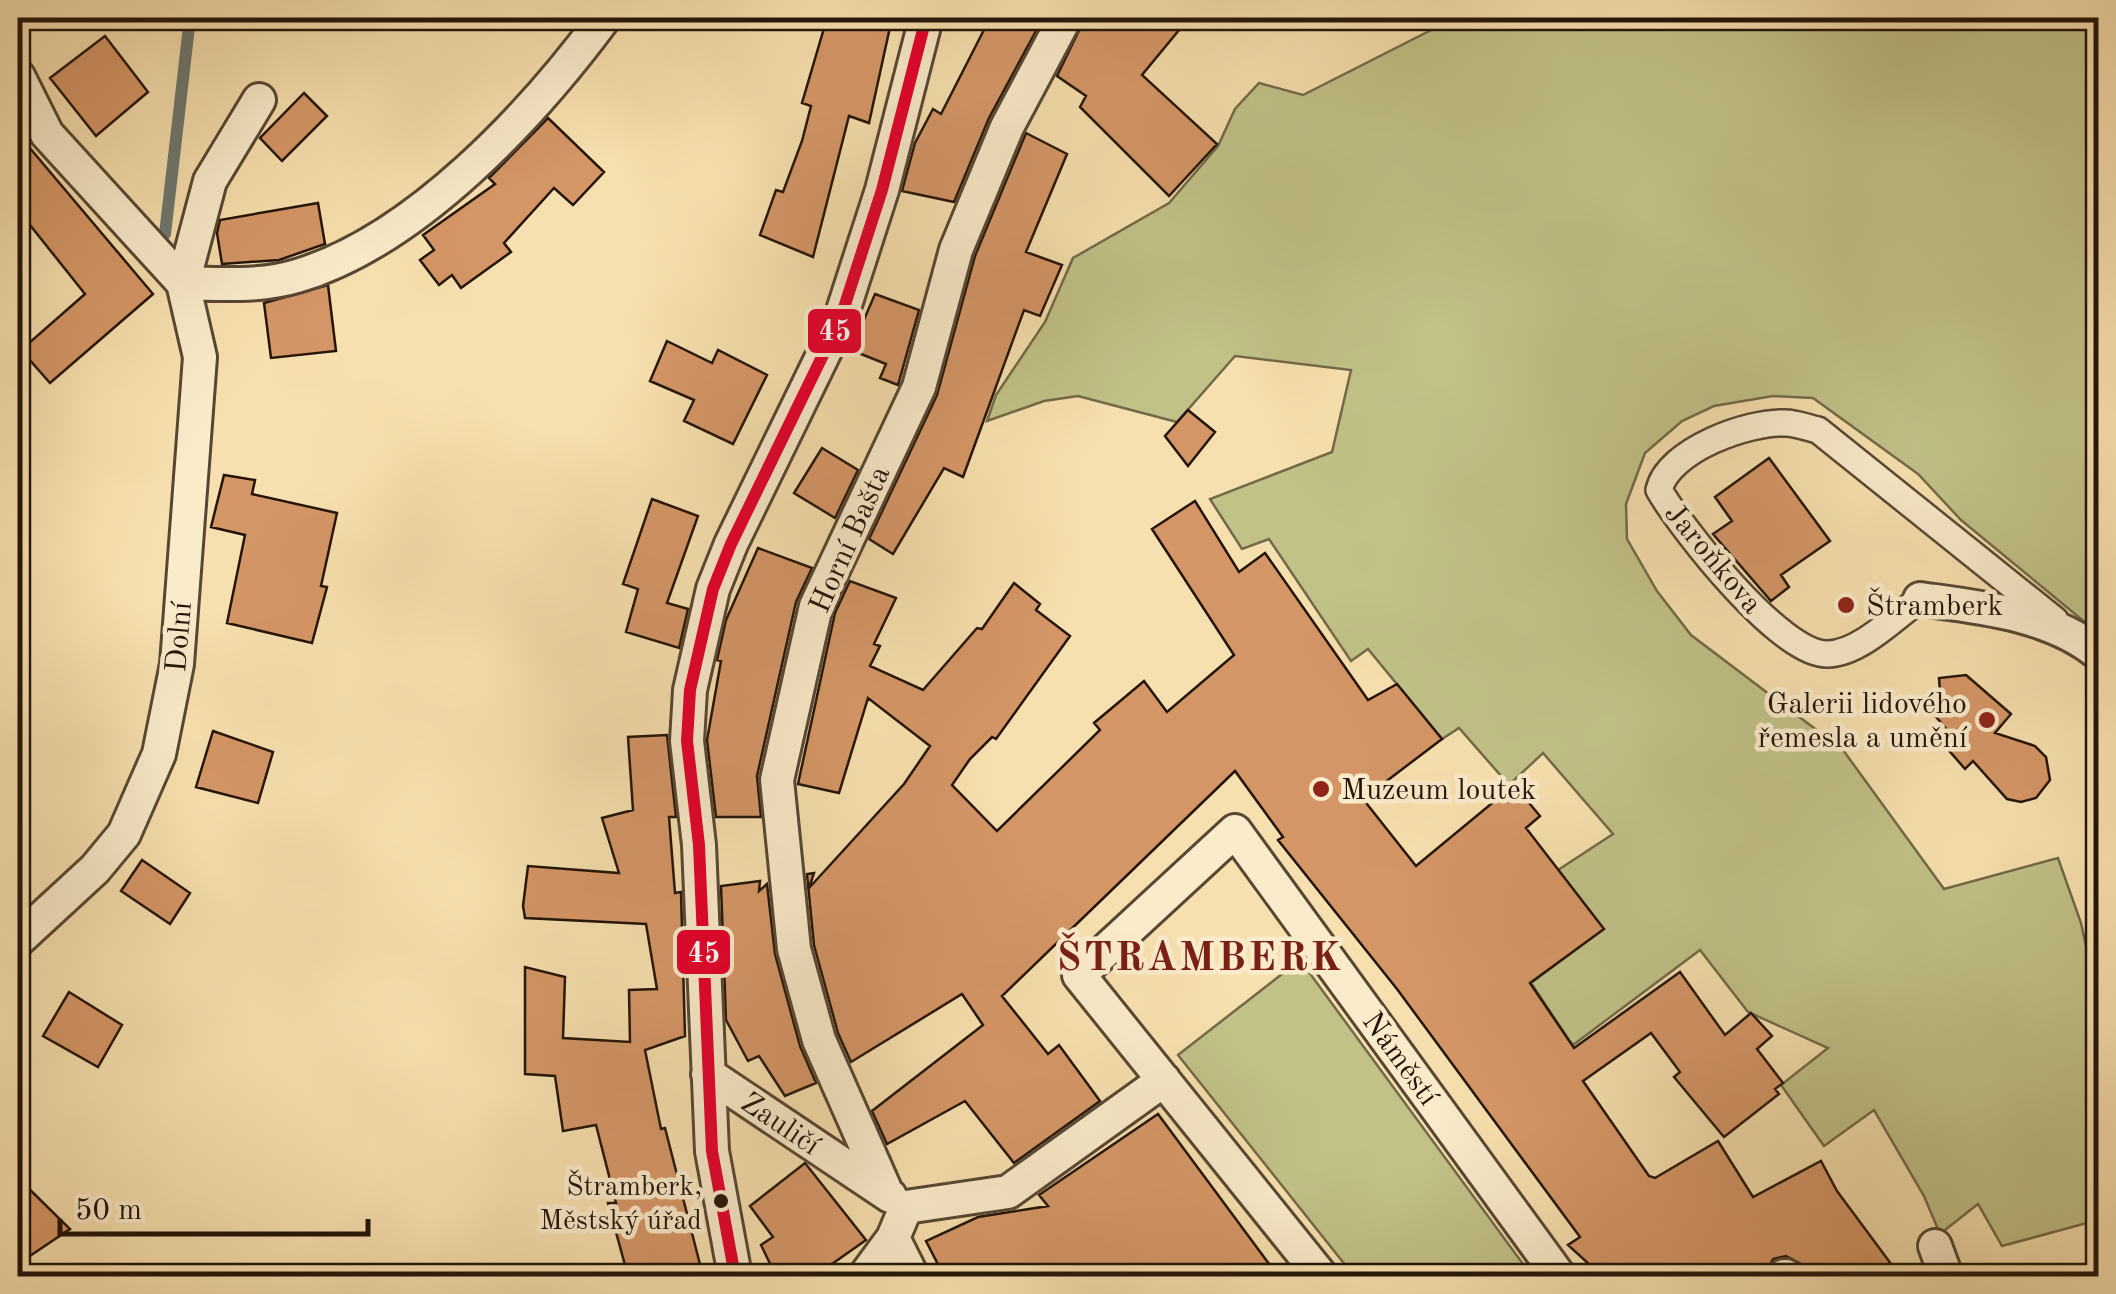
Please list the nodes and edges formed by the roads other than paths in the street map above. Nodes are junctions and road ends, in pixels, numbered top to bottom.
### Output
1 (604, 18) edge
2 (926, 18) edge
3 (1065, 18) edge
4 (18, 76) edge
5 (259, 100) dead end
6 (183, 283) junction
7 (1920, 599) joint
8 (2072, 632) junction
9 (2098, 652) edge
10 (18, 940) edge
11 (708, 1074) junction
12 (1164, 1080) junction
13 (896, 1200) junction
14 (893, 1238) junction
15 (735, 1276) edge
16 (865, 1276) edge
17 (912, 1276) edge
18 (1320, 1276) edge
19 (1560, 1276) edge

1 - 6 street
2 - 11 street
3 - 13 street, Horní Bašta
4 - 6 street, Dolní
5 - 6 street, Dolní
6 - 10 street, Dolní
7 - 8 street, Jaroňkova
7 - 8 street, Jaroňkova
8 - 9 street, Jaroňkova
11 - 13 street, Zauličí
11 - 15 street, Zauličí
12 - 13 street
12 - 18 street, Náměstí
12 - 19 street, Náměstí
13 - 14 street
14 - 16 street
14 - 17 street

